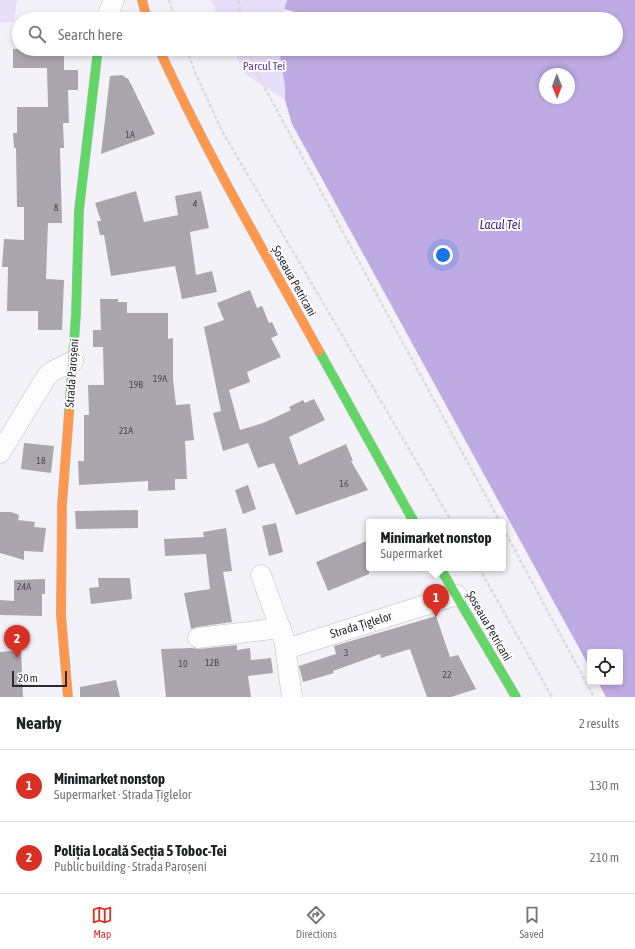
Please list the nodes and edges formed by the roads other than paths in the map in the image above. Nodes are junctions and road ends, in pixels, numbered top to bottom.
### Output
1 (114, 0) edge
2 (142, 0) edge
3 (109, 12) edge
4 (145, 12) edge
5 (97, 56) edge
6 (162, 56) edge
7 (73, 361) junction
8 (0, 453) edge
9 (412, 519) edge
10 (442, 571) edge
11 (261, 575) dead end
12 (456, 595) junction
13 (281, 628) junction
14 (198, 638) dead end
15 (286, 649) junction
16 (68, 697) edge
17 (292, 697) edge
18 (516, 697) edge

1 - 3 street
2 - 4 main road
5 - 7 main road, Strada Paroșeni
6 - 9 main road, Șoseaua Petricani
7 - 8 street
7 - 16 main road, Strada Paroșeni
10 - 12 main road, Șoseaua Petricani
11 - 13 street
12 - 15 street, Strada Țiglelor
12 - 18 main road, Șoseaua Petricani
13 - 14 street
13 - 15 street
15 - 17 street

